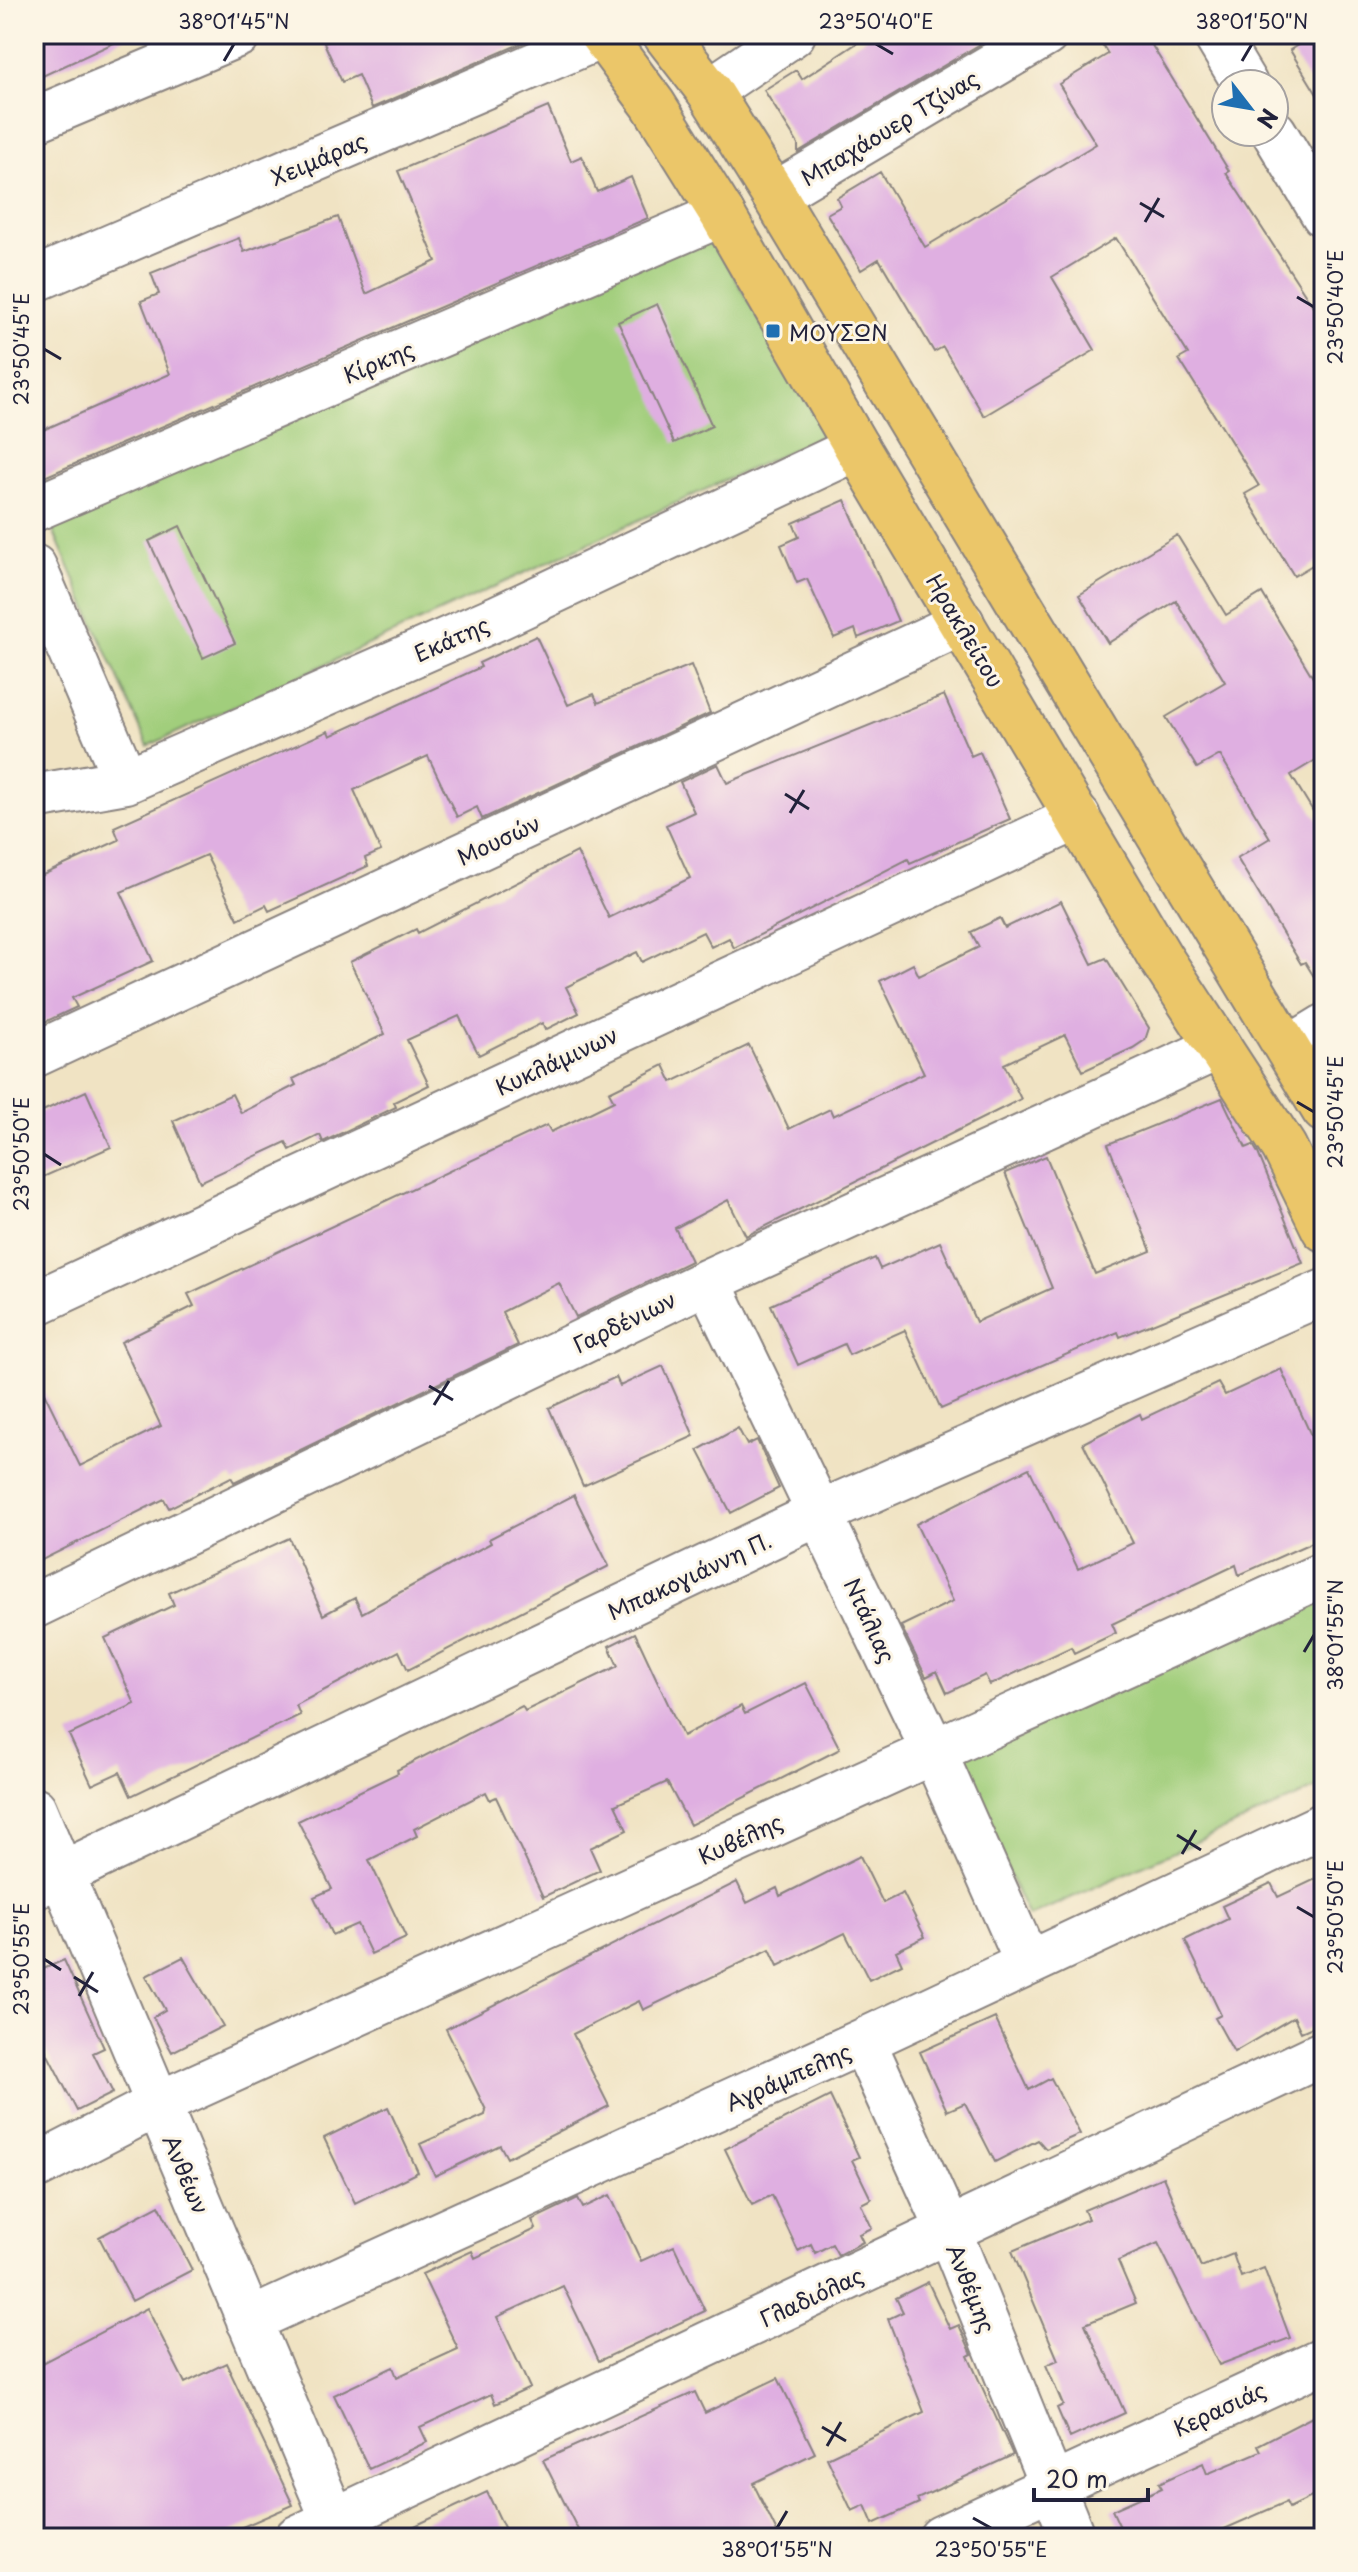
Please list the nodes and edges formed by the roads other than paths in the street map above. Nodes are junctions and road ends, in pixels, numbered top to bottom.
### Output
1 (239, 34) edge
2 (665, 34) edge
3 (793, 34) edge
4 (1046, 34) edge
5 (1215, 34) edge
6 (602, 35) edge
7 (1235, 68) edge
8 (709, 91) junction
9 (34, 120) edge
10 (1284, 148) edge
11 (774, 195) junction
12 (722, 214) junction
13 (1324, 215) edge
14 (34, 280) edge
15 (857, 448) junction
16 (34, 509) edge
17 (34, 567) edge
18 (962, 623) junction
19 (126, 781) junction
20 (34, 797) edge
21 (1078, 817) junction
22 (1306, 1038) edge
23 (1219, 1047) junction
24 (34, 1055) edge
25 (1324, 1110) edge
26 (1272, 1128) junction
27 (1324, 1198) edge
28 (1324, 1229) edge
29 (708, 1281) junction
30 (1324, 1292) edge
31 (34, 1304) edge
32 (820, 1513) junction
33 (1324, 1574) edge
34 (34, 1606) edge
35 (933, 1750) junction
36 (34, 1809) edge
37 (1324, 1825) edge
38 (48, 1880) edge
39 (1027, 1962) junction
40 (863, 2041) junction
41 (1324, 2053) edge
42 (158, 2104) junction
43 (34, 2168) edge
44 (949, 2231) junction
45 (249, 2321) junction
46 (1324, 2360) edge
47 (1051, 2485) junction
48 (324, 2532) edge
49 (941, 2538) edge
50 (1073, 2538) edge

1 - 9 street
2 - 8 main road
3 - 8 street
4 - 11 street, Μπαχάουερ Τζίνας
5 - 7 street
6 - 12 main road, Ηρακλείτου
6 - 14 street, Χειμάρας
8 - 11 main road
10 - 13 street
11 - 22 main road
12 - 15 main road, Ηρακλείτου
12 - 16 street, Κίρκης
15 - 18 main road, Ηρακλείτου
15 - 19 street, Εκάτης
17 - 19 street
18 - 21 main road, Ηρακλείτου
18 - 24 street, Μουσών
19 - 20 street, Εκάτης
21 - 23 main road, Ηρακλείτου
21 - 31 street, Κυκλάμινων
22 - 25 main road
23 - 26 main road, Ηρακλείτου
23 - 29 street, Γαρδένιων
26 - 27 street
26 - 28 main road, Ηρακλείτου
29 - 32 street, Ντάλιας
29 - 34 street, Γαρδένιων
30 - 32 street, Μπακογιάννη Π.
32 - 35 street, Ντάλιας
32 - 38 street, Μπακογιάννη Π.
33 - 35 street, Κυβέλης
35 - 39 street, Ντάλιας
35 - 42 street, Κυβέλης
36 - 38 street, Ανθέων
37 - 39 street, Αγράμπελης
38 - 42 street, Ανθέων
39 - 40 street, Αγράμπελης
40 - 44 street, Ανθέμης
40 - 45 street, Αγράμπελης
41 - 44 street, Γλαδιόλας
42 - 43 street, Κυβέλης
42 - 45 street, Ανθέων
44 - 47 street, Ανθέμης
44 - 48 street, Γλαδιόλας
45 - 48 street, Ανθέων
46 - 47 street, Κερασιάς
47 - 49 street, Κερασιάς
47 - 50 street, Ανθέμης

